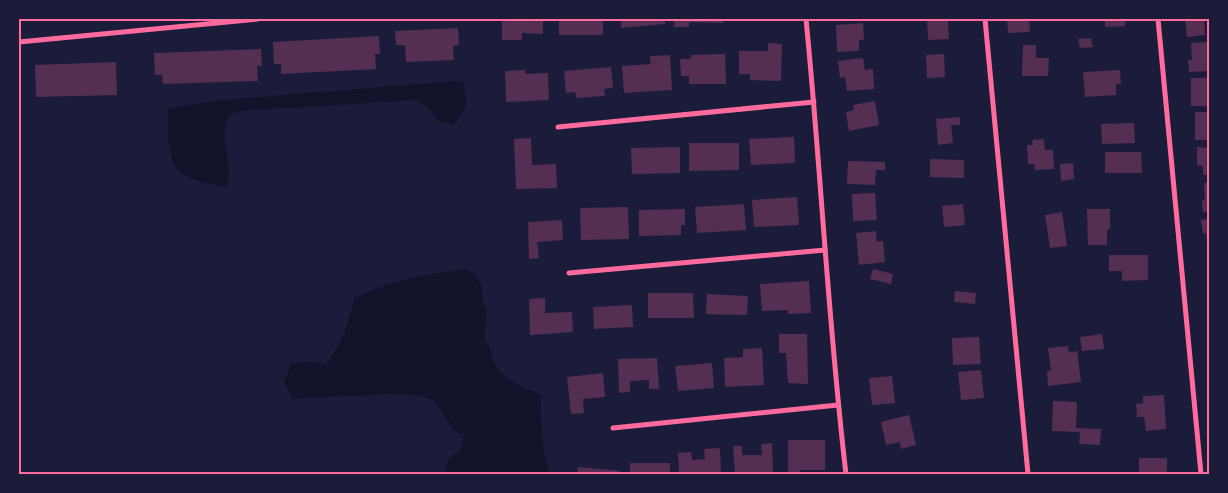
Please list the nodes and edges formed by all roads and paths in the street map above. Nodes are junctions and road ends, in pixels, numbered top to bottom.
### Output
1 (258, 19) edge
2 (806, 19) edge
3 (985, 19) edge
4 (1158, 19) edge
5 (19, 42) edge
6 (814, 102) junction
7 (558, 128) dead end
8 (825, 250) junction
9 (569, 273) dead end
10 (838, 405) junction
11 (613, 428) dead end
12 (846, 474) edge
13 (1028, 474) edge
14 (1202, 474) edge

1 - 5 street
2 - 6 street
3 - 13 street
4 - 14 street
6 - 7 street
6 - 8 street
8 - 9 street
8 - 10 street
10 - 11 street
10 - 12 street

